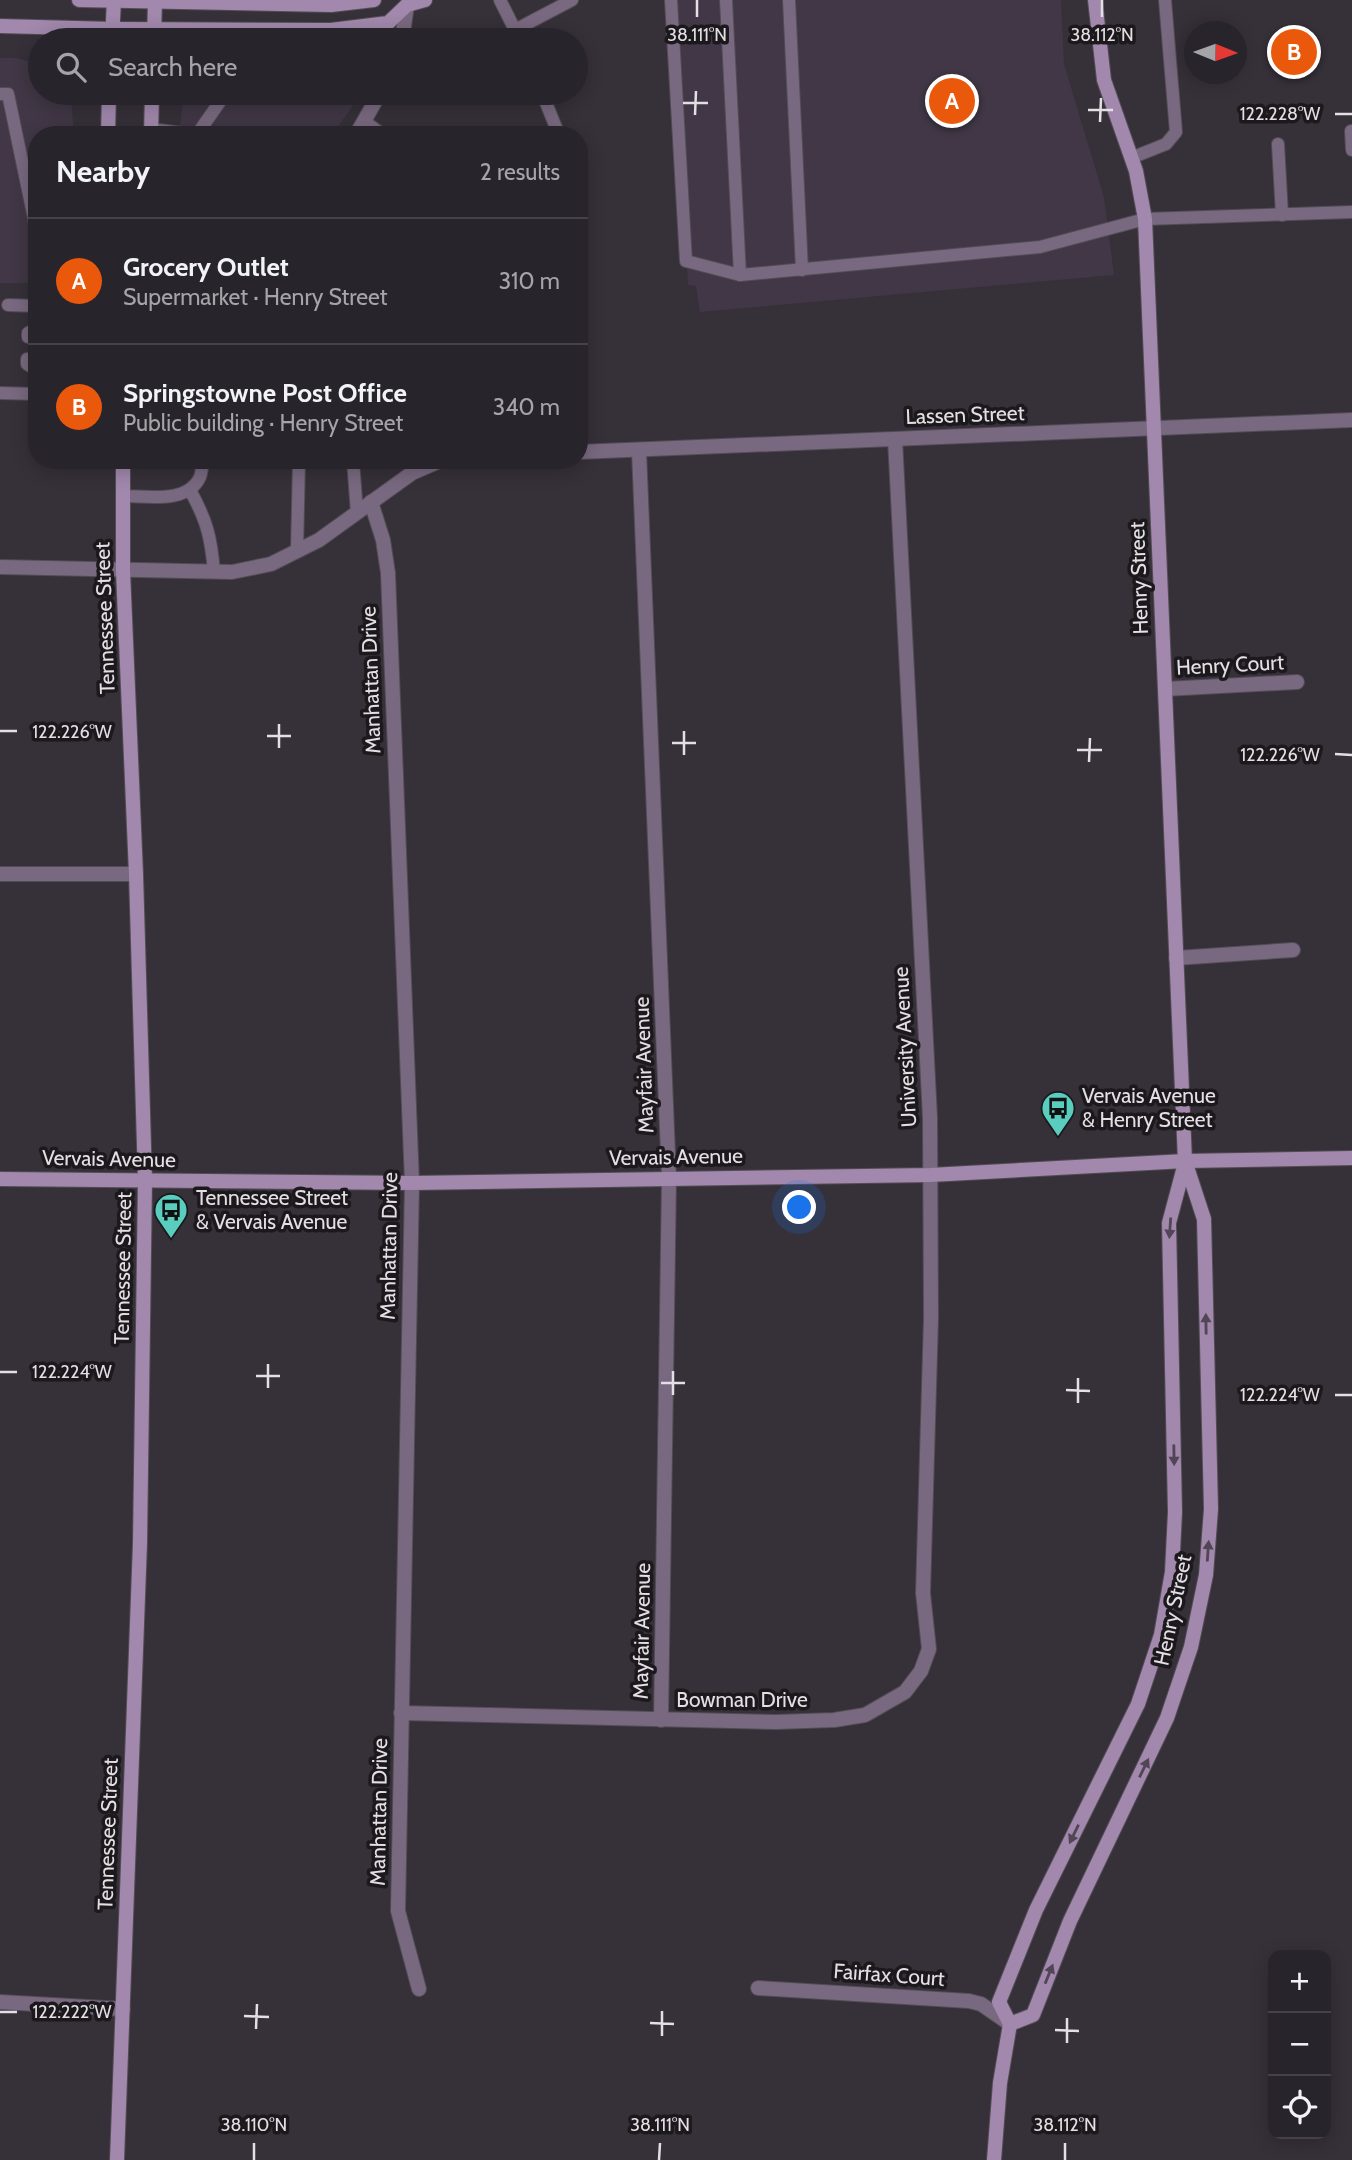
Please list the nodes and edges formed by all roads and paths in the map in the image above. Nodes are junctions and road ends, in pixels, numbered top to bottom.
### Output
1 (79, 0) edge
2 (425, 0) edge
3 (500, 0) edge
4 (572, 0) edge
5 (671, 0) edge
6 (726, 0) edge
7 (789, 0) edge
8 (1095, 0) edge
9 (1165, 0) edge
10 (114, 1) edge
11 (155, 1) edge
12 (366, 1) edge
13 (400, 2) edge
14 (0, 26) edge
15 (28, 28) edge
16 (112, 28) edge
17 (154, 28) edge
18 (347, 28) edge
19 (401, 28) edge
20 (514, 28) edge
21 (528, 28) edge
22 (0, 94) edge
23 (109, 105) edge
24 (152, 105) edge
25 (218, 105) edge
26 (373, 105) edge
27 (547, 105) edge
28 (364, 121) junction
29 (108, 126) edge
30 (151, 126) edge
31 (204, 126) edge
32 (361, 126) edge
33 (371, 126) edge
34 (555, 126) edge
35 (1351, 131) edge
36 (1278, 144) dead end
37 (1352, 150) edge
38 (1131, 158) junction
39 (28, 190) edge
40 (1352, 212) edge
41 (1282, 215) junction
42 (1145, 219) junction
43 (802, 270) junction
44 (740, 275) junction
45 (8, 305) dead end
46 (28, 306) edge
47 (27, 359) dead end
48 (28, 365) edge
49 (0, 393) edge
50 (28, 394) edge
51 (1352, 419) edge
52 (1154, 428) junction
53 (895, 439) junction
54 (639, 450) junction
55 (588, 452) edge
56 (123, 469) edge
57 (201, 469) edge
58 (299, 469) edge
59 (354, 469) edge
60 (420, 469) edge
61 (190, 490) junction
62 (123, 496) junction
63 (371, 502) junction
64 (357, 513) junction
65 (297, 551) junction
66 (0, 567) edge
67 (123, 570) junction
68 (214, 572) junction
69 (1297, 682) dead end
70 (1165, 689) junction
71 (0, 874) edge
72 (136, 874) junction
73 (1293, 950) dead end
74 (1177, 958) junction
75 (1352, 1158) edge
76 (1185, 1161) junction
77 (930, 1175) junction
78 (0, 1178) edge
79 (669, 1178) junction
80 (145, 1180) junction
81 (412, 1183) junction
82 (927, 1653) joint
83 (401, 1713) junction
84 (662, 1720) junction
85 (758, 1988) dead end
86 (419, 1989) dead end
87 (0, 2002) edge
88 (123, 2009) junction
89 (1010, 2024) junction
90 (117, 2160) edge
91 (994, 2160) edge

1 - 10 street
2 - 13 street
3 - 20 lane
4 - 21 lane
5 - 44 lane
6 - 44 lane
7 - 43 lane
8 - 38 street, Henry Street
9 - 38 lane
10 - 11 street
10 - 16 street
11 - 12 street
11 - 17 street
13 - 18 street
13 - 19 street
14 - 15 street
22 - 39 lane
23 - 29 street
24 - 30 street
25 - 31 lane
26 - 28 street
27 - 34 lane
28 - 32 street
28 - 33 lane
35 - 37 lane
36 - 41 lane
38 - 42 street, Henry Street
40 - 41 lane
41 - 42 lane
42 - 43 lane
42 - 52 street, Henry Street
43 - 44 lane
45 - 46 lane
47 - 48 lane
49 - 50 lane
51 - 52 street, Lassen Street
52 - 53 street, Lassen Street
52 - 70 street, Henry Street
53 - 54 street, Lassen Street
53 - 77 street, University Avenue
54 - 55 street, Lassen Street
54 - 79 street, Mayfair Avenue
56 - 62 street, Tennessee Street
57 - 61 lane
58 - 65 lane
59 - 64 lane
60 - 63 street
61 - 62 lane
61 - 68 lane
62 - 67 street, Tennessee Street
63 - 64 street
63 - 81 street, Manhattan Drive
64 - 65 street
65 - 68 street
66 - 67 street
67 - 68 street
67 - 72 street, Tennessee Street
69 - 70 street, Henry Court
70 - 74 street, Henry Street
71 - 72 street
72 - 80 street, Tennessee Street
73 - 74 street
74 - 76 street, Henry Street
75 - 76 street, Vervais Avenue
76 - 77 street, Vervais Avenue
76 -> 89 street, Henry Street
89 -> 76 street, Henry Street
77 - 79 street, Vervais Avenue
77 - 82 street, University Avenue
78 - 80 street, Vervais Avenue
79 - 81 street, Vervais Avenue
79 - 84 street, Mayfair Avenue
80 - 81 street, Vervais Avenue
80 - 88 street, Tennessee Street
81 - 83 street, Manhattan Drive
82 - 84 street, Bowman Drive
83 - 84 street, Bowman Drive
83 - 86 street, Manhattan Drive
85 - 89 street, Fairfax Court
87 - 88 street
88 - 90 street, Tennessee Street
89 - 91 street, Henry Street

